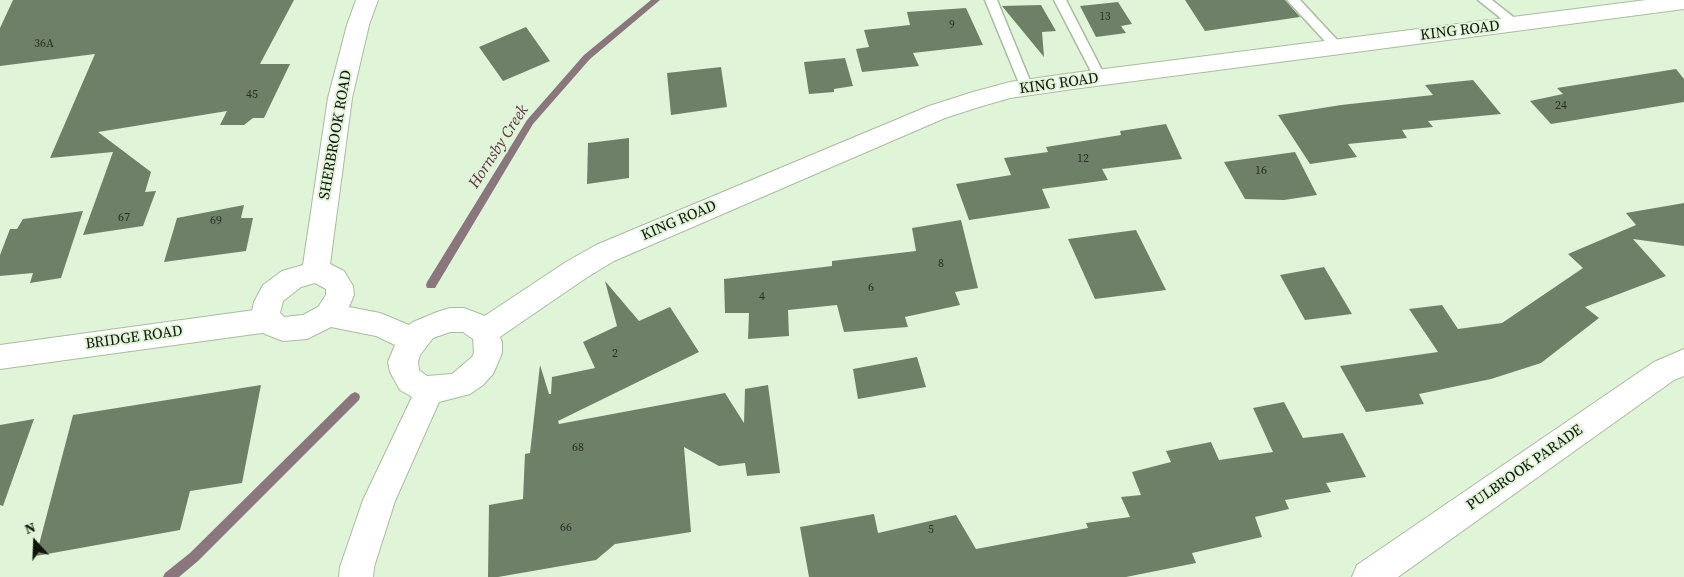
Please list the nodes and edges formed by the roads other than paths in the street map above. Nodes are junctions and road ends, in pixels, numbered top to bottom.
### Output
1 (367, 0) edge
2 (991, 0) edge
3 (1060, 0) edge
4 (1294, 0) edge
5 (1484, 0) edge
6 (1684, 2) edge
7 (1516, 24) junction
8 (1337, 47) junction
9 (1100, 78) junction
10 (1027, 88) junction
11 (315, 272) junction
12 (328, 315) junction
13 (269, 320) junction
14 (484, 332) junction
15 (413, 340) junction
16 (0, 357) edge
17 (1684, 362) edge
18 (430, 390) junction
19 (356, 577) edge
20 (1369, 577) edge

1 - 11 street, SHERBROOK ROAD
2 - 10 lane
3 - 9 lane
4 - 8 lane
5 - 7 lane
6 - 7 street, KING ROAD
7 - 8 street, KING ROAD
8 - 9 street, KING ROAD
9 - 10 street, KING ROAD
10 - 14 street, KING ROAD
11 - 12 street
11 - 13 street
12 - 13 street
12 - 15 street
13 - 16 street, BRIDGE ROAD
14 - 15 street
14 - 18 street
15 - 18 street
17 - 20 street, PULBROOK PARADE
18 - 19 street

